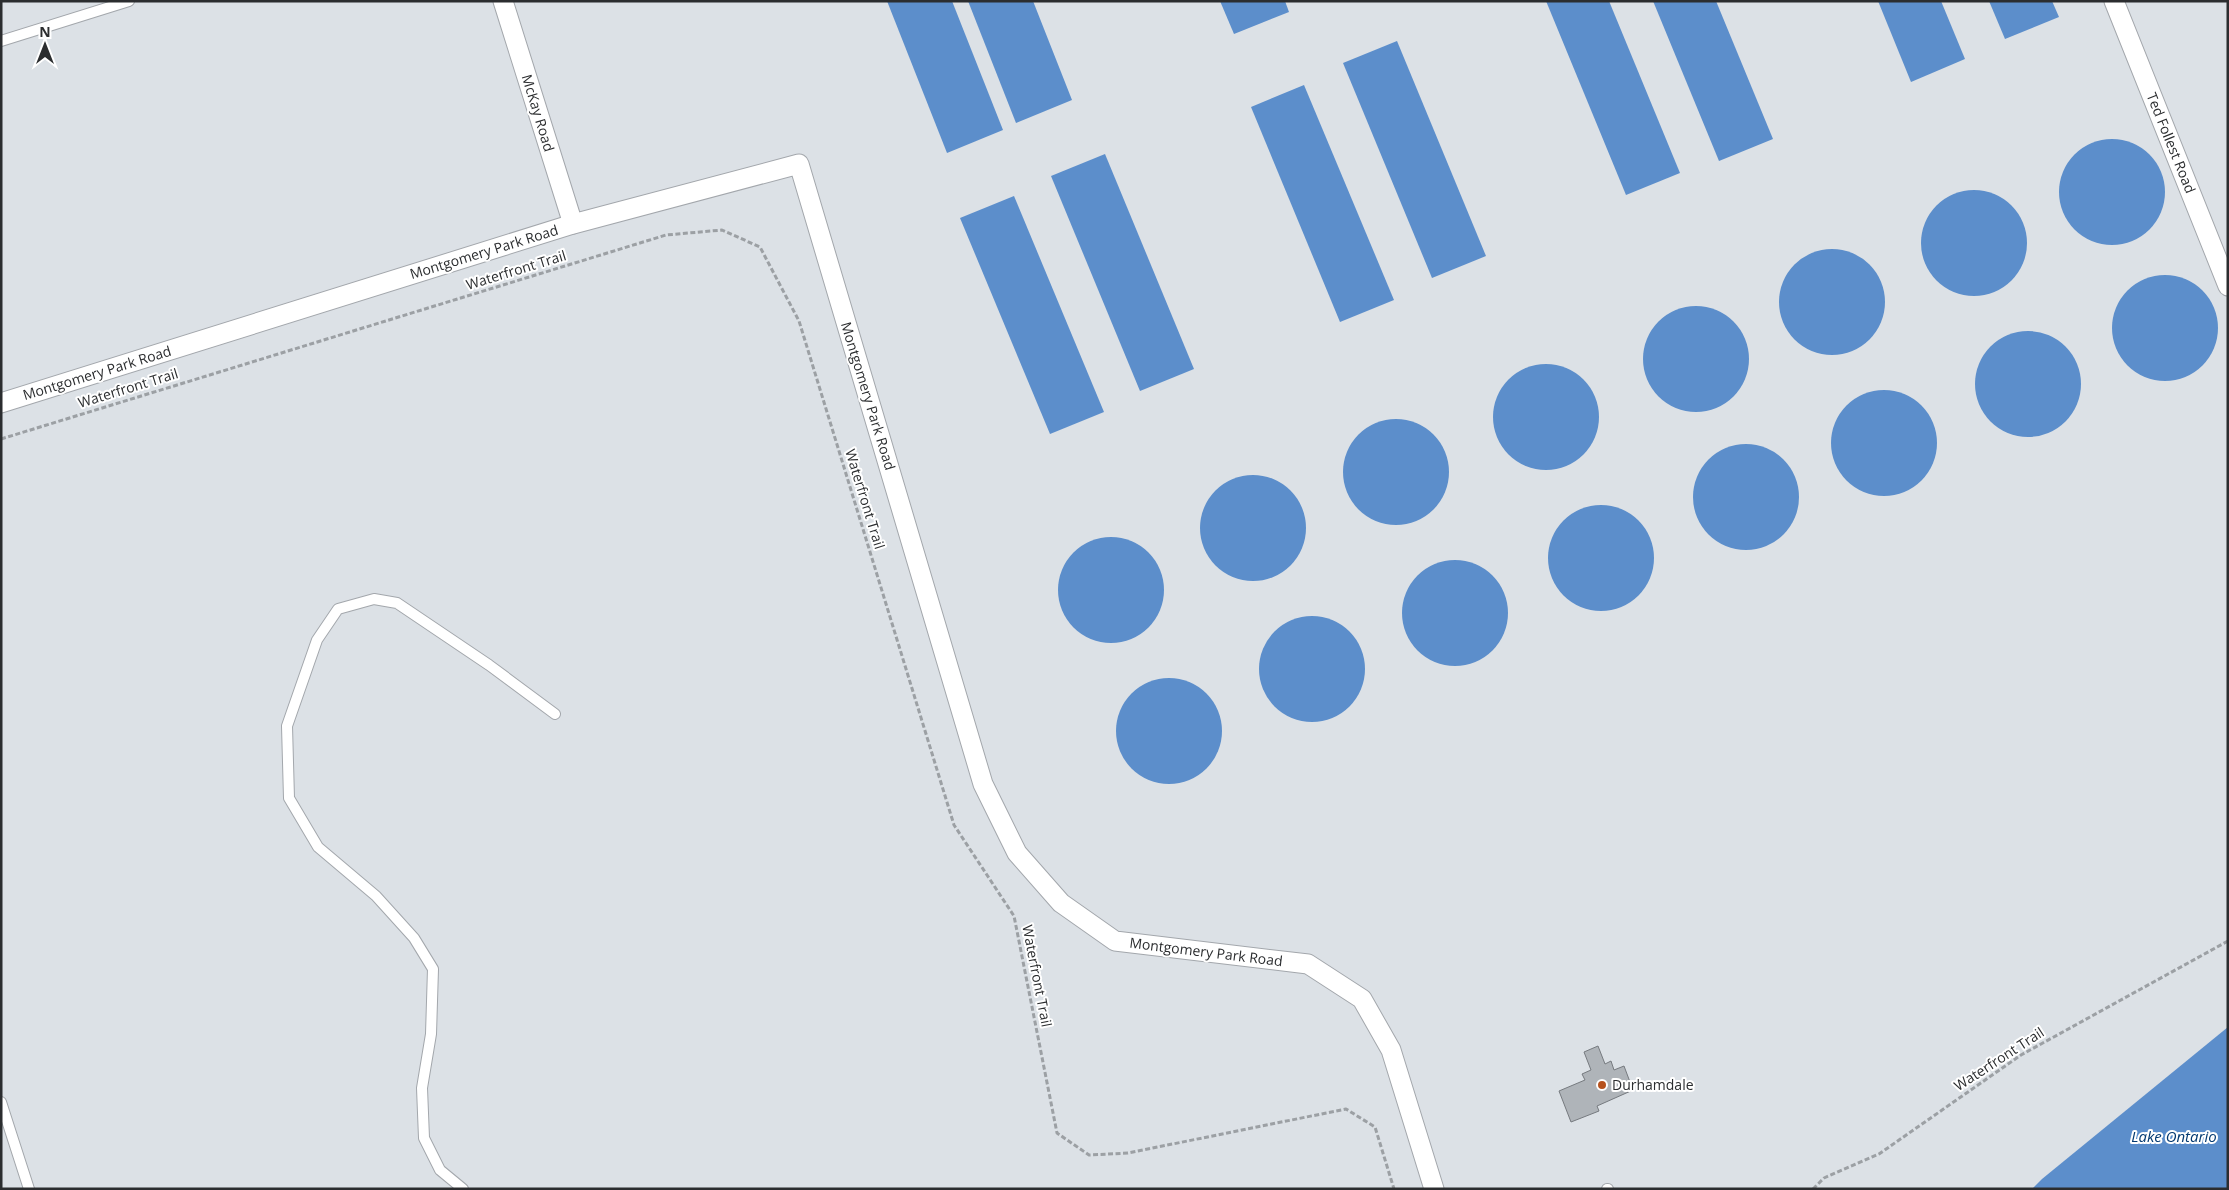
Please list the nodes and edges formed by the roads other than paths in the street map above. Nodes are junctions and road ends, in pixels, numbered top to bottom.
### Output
1 (129, 1) edge
2 (503, 1) edge
3 (2114, 1) edge
4 (1, 41) edge
5 (573, 224) junction
6 (2228, 286) edge
7 (1, 403) edge
8 (555, 714) dead end
9 (1, 1102) edge
10 (29, 1189) edge
11 (463, 1189) edge
12 (1434, 1189) edge

1 - 4 lane
2 - 5 street, McKay Road
3 - 6 street, Ted Follest Road
5 - 7 street, Montgomery Park Road
5 - 12 street, Montgomery Park Road
8 - 11 lane
9 - 10 lane

